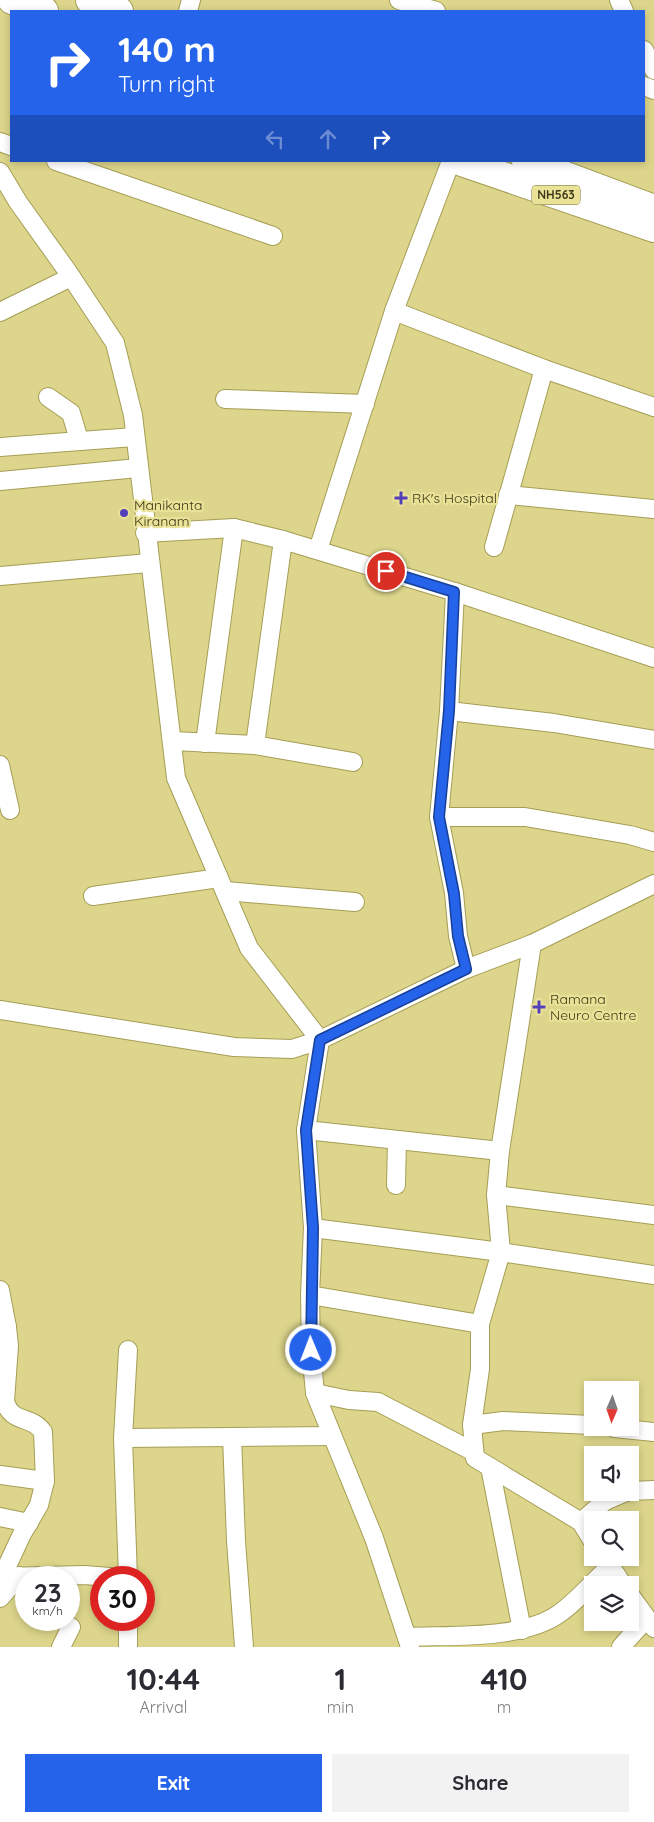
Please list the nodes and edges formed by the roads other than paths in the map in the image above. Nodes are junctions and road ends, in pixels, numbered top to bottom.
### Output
1 (12, 0) edge
2 (90, 0) edge
3 (399, 0) edge
4 (41, 10) edge
5 (116, 10) edge
6 (433, 10) edge
7 (645, 52) edge
8 (654, 70) edge
9 (59, 162) edge
10 (451, 162) edge
11 (462, 162) edge
12 (529, 162) edge
13 (0, 172) edge
14 (654, 208) edge
15 (654, 228) edge
16 (272, 236) dead end
17 (71, 277) junction
18 (394, 311) junction
19 (0, 312) edge
20 (544, 369) junction
21 (48, 397) dead end
22 (225, 399) dead end
23 (365, 404) junction
24 (654, 407) edge
25 (134, 437) junction
26 (79, 440) junction
27 (0, 447) edge
28 (138, 468) junction
29 (0, 481) edge
30 (508, 495) junction
31 (654, 509) edge
32 (234, 528) junction
33 (145, 533) junction
34 (283, 540) junction
35 (494, 547) dead end
36 (318, 550) junction
37 (150, 563) junction
38 (0, 576) edge
39 (454, 592) junction
40 (654, 658) edge
41 (449, 711) junction
42 (654, 740) edge
43 (172, 741) junction
44 (205, 743) junction
45 (255, 745) junction
46 (352, 762) dead end
47 (0, 765) edge
48 (10, 810) dead end
49 (439, 817) junction
50 (654, 842) edge
51 (654, 884) edge
52 (222, 885) junction
53 (93, 896) dead end
54 (355, 902) dead end
55 (532, 944) junction
56 (466, 969) junction
57 (0, 1010) edge
58 (320, 1040) junction
59 (306, 1130) junction
60 (396, 1140) junction
61 (500, 1151) junction
62 (396, 1185) dead end
63 (496, 1196) junction
64 (654, 1215) edge
65 (313, 1228) junction
66 (501, 1252) junction
67 (654, 1275) edge
68 (0, 1290) edge
69 (310, 1295) junction
70 (480, 1324) junction
71 (4, 1328) edge
72 (128, 1350) dead end
73 (315, 1393) junction
74 (472, 1424) junction
75 (584, 1425) edge
76 (639, 1430) edge
77 (654, 1432) edge
78 (332, 1436) junction
79 (232, 1437) junction
80 (123, 1438) junction
81 (474, 1452) junction
82 (490, 1467) junction
83 (0, 1475) edge
84 (45, 1481) junction
85 (654, 1490) edge
86 (639, 1491) edge
87 (605, 1501) edge
88 (0, 1517) edge
89 (581, 1522) junction
90 (29, 1523) junction
91 (584, 1527) edge
92 (128, 1566) edge
93 (604, 1566) edge
94 (90, 1575) edge
95 (7, 1577) edge
96 (0, 1598) edge
97 (639, 1608) edge
98 (650, 1624) edge
99 (522, 1630) junction
100 (128, 1631) edge
101 (409, 1642) edge
102 (61, 1647) edge
103 (71, 1647) edge
104 (128, 1647) edge
105 (244, 1647) edge
106 (621, 1647) edge

1 - 4 highway
2 - 5 highway
3 - 6 street
7 - 8 street
9 - 16 street
10 - 18 street
11 - 15 highway, NH563
12 - 14 highway, NH563
13 - 17 street
17 - 19 street
17 - 25 street
18 - 20 street
18 - 23 street
20 - 24 street
20 - 30 street
21 - 26 street
22 - 23 street
23 - 36 street
25 - 26 street
25 - 28 street
26 - 27 street
28 - 29 street
28 - 33 street
30 - 31 street
30 - 35 street
32 - 33 street
32 - 34 street
32 - 44 street
33 - 37 street
34 - 36 street
34 - 45 street
36 - 39 street
37 - 38 street
37 - 43 street
39 - 40 street
39 - 41 street
41 - 42 street
41 - 49 street
43 - 44 street
43 - 52 street
44 - 45 street
45 - 46 street
47 - 48 street
49 - 50 street
49 - 56 street
51 - 55 street
52 - 53 street
52 - 54 street
52 - 58 street
55 - 56 street
55 - 61 street
56 - 58 street
57 - 58 street
58 - 59 street
59 - 60 street
59 - 65 street
60 - 61 street
60 - 62 street
61 - 63 street
63 - 64 street
63 - 66 street
65 - 66 street
65 - 69 street
66 - 67 street
66 - 70 street
68 - 71 street
69 - 70 street
69 - 73 street
70 - 74 street
71 - 84 street
72 - 80 street
73 - 78 street
73 - 81 street
74 - 75 street
74 - 81 street
76 - 77 street
78 - 79 street
78 - 101 street
79 - 80 street
79 - 105 street
80 - 92 street
81 - 82 street
82 - 89 street
82 - 99 street
83 - 84 street
84 - 90 street
85 - 86 street
87 - 89 street
88 - 90 street
89 - 91 street
90 - 95 street
93 - 99 street
94 - 95 street
95 - 96 street
97 - 98 street
98 - 106 street
99 - 101 street
100 - 104 street
102 - 103 street

